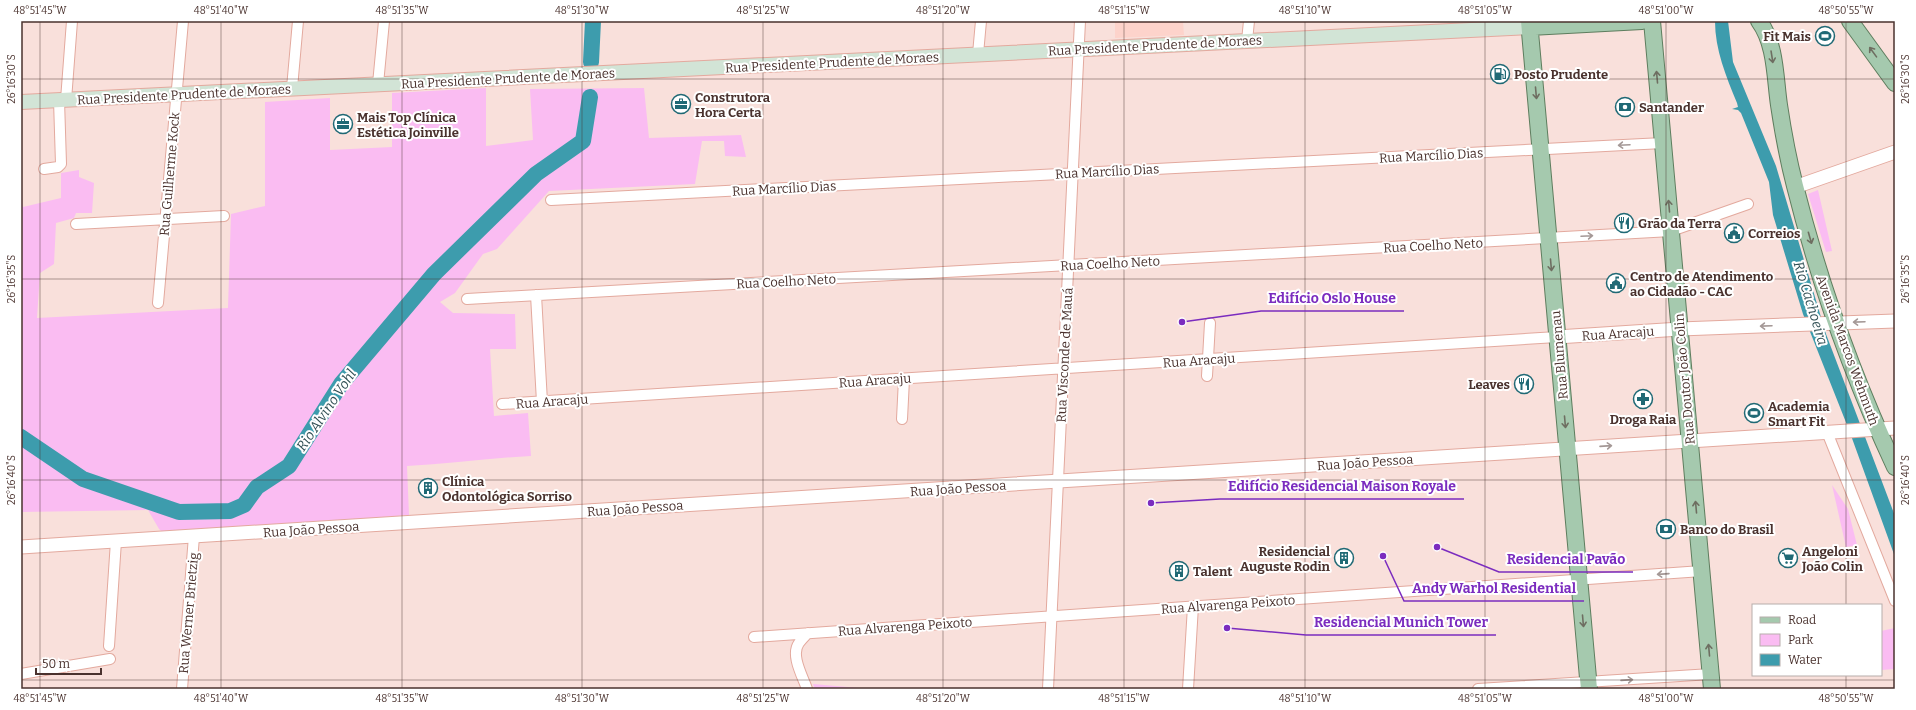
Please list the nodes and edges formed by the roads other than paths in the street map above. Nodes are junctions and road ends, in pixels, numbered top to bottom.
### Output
1 (72, 21) edge
2 (182, 21) edge
3 (298, 21) edge
4 (384, 21) edge
5 (981, 21) edge
6 (1080, 21) edge
7 (1248, 21) edge
8 (1642, 21) edge
9 (1652, 21) edge
10 (1759, 21) edge
11 (1850, 21) edge
12 (1529, 24) edge
13 (1247, 41) junction
14 (1079, 49) junction
15 (978, 54) junction
16 (1895, 83) edge
17 (378, 84) junction
18 (292, 88) junction
19 (176, 94) junction
20 (63, 100) junction
21 (21, 102) edge
22 (1663, 143) junction
23 (1541, 150) junction
24 (1895, 152) edge
25 (44, 169) dead end
26 (1073, 173) junction
27 (1795, 187) junction
28 (552, 200) dead end
29 (1748, 204) dead end
30 (224, 216) dead end
31 (165, 219) junction
32 (76, 224) dead end
33 (1671, 231) junction
34 (1548, 238) junction
35 (1068, 265) junction
36 (536, 295) junction
37 (467, 299) dead end
38 (158, 303) dead end
39 (1895, 321) edge
40 (1210, 323) dead end
41 (1830, 323) junction
42 (1680, 329) junction
43 (1557, 337) junction
44 (1208, 359) junction
45 (1063, 368) junction
46 (1207, 376) dead end
47 (904, 378) junction
48 (542, 402) junction
49 (502, 404) dead end
50 (902, 419) dead end
51 (1895, 428) edge
52 (1871, 429) junction
53 (1827, 432) junction
54 (1690, 441) junction
55 (1567, 449) junction
56 (1895, 468) edge
57 (1058, 481) junction
58 (194, 536) junction
59 (116, 541) junction
60 (21, 548) edge
61 (1702, 571) junction
62 (1579, 580) junction
63 (1895, 601) edge
64 (1193, 606) junction
65 (1051, 616) junction
66 (808, 633) junction
67 (754, 637) dead end
68 (109, 646) dead end
69 (110, 659) dead end
70 (21, 674) edge
71 (1712, 682) edge
72 (1588, 686) edge
73 (182, 689) edge
74 (807, 689) edge
75 (1048, 689) edge
76 (1188, 689) edge
77 (1478, 689) edge

1 - 20 street
2 - 19 street, Rua Guilherme Kock
3 - 18 street
4 - 17 street
5 - 15 street
6 - 14 street, Rua Visconde de Mauá
7 - 13 street
8 - 12 main road, Rua Presidente Prudente de Moraes
22 -> 9 main road, Rua Doutor João Colin
10 -> 27 main road, Avenida Marcos Wehmuth
16 -> 11 main road
12 - 13 main road, Rua Presidente Prudente de Moraes
12 -> 23 main road, Rua Blumenau
13 - 14 main road, Rua Presidente Prudente de Moraes
14 - 15 main road, Rua Presidente Prudente de Moraes
14 - 26 street, Rua Visconde de Mauá
15 - 17 main road, Rua Presidente Prudente de Moraes
17 - 18 main road, Rua Presidente Prudente de Moraes
18 - 19 main road, Rua Presidente Prudente de Moraes
19 - 20 main road, Rua Presidente Prudente de Moraes
19 - 31 street, Rua Guilherme Kock
20 - 21 main road, Rua Presidente Prudente de Moraes
20 - 25 street
22 -> 23 street, Rua Marcílio Dias
33 -> 22 main road, Rua Doutor João Colin
23 - 26 street, Rua Marcílio Dias
23 - 34 main road, Rua Blumenau
24 - 27 street
26 - 28 street, Rua Marcílio Dias
26 - 35 street, Rua Visconde de Mauá
27 -> 41 main road, Avenida Marcos Wehmuth
29 - 33 street, Rua Coelho Neto
30 - 31 street
31 - 32 street
31 - 38 street, Rua Guilherme Kock
34 -> 33 street, Rua Coelho Neto
33 - 42 main road, Rua Doutor João Colin
34 - 35 street, Rua Coelho Neto
34 -> 43 main road, Rua Blumenau
35 - 36 street, Rua Coelho Neto
35 - 45 street, Rua Visconde de Mauá
36 - 37 street, Rua Coelho Neto
36 - 48 street
39 -> 41 street, Rua Aracaju
40 - 44 street
41 -> 42 street, Rua Aracaju
41 - 52 main road, Avenida Marcos Wehmuth
42 - 43 street, Rua Aracaju
42 - 54 main road, Rua Doutor João Colin
43 - 44 street, Rua Aracaju
43 -> 55 main road, Rua Blumenau
44 - 45 street, Rua Aracaju
44 - 46 street
45 - 47 street, Rua Aracaju
45 - 57 street, Rua Visconde de Mauá
47 - 48 street, Rua Aracaju
47 - 50 street
48 - 49 street, Rua Aracaju
51 - 52 street, Rua João Pessoa
52 - 53 street, Rua João Pessoa
52 - 56 main road, Avenida Marcos Wehmuth
53 - 54 street, Rua João Pessoa
53 - 63 street
55 -> 54 street, Rua João Pessoa
61 -> 54 main road, Rua Doutor João Colin
55 - 57 street, Rua João Pessoa
55 - 62 main road, Rua Blumenau
57 - 58 street, Rua João Pessoa
57 - 65 street, Rua Visconde de Mauá
58 - 59 street, Rua João Pessoa
58 - 73 street, Rua Werner Brietzig
59 - 60 street, Rua João Pessoa
59 - 68 street
61 -> 62 street, Rua Alvarenga Peixoto
71 -> 61 main road, Rua Doutor João Colin
62 - 64 street, Rua Alvarenga Peixoto
62 -> 72 main road, Rua Blumenau
64 - 65 street, Rua Alvarenga Peixoto
64 - 76 street
65 - 66 street, Rua Alvarenga Peixoto
65 - 75 street, Rua Visconde de Mauá
66 - 67 street, Rua Alvarenga Peixoto
66 - 74 street
69 - 70 street
72 -> 71 street
72 - 77 street

